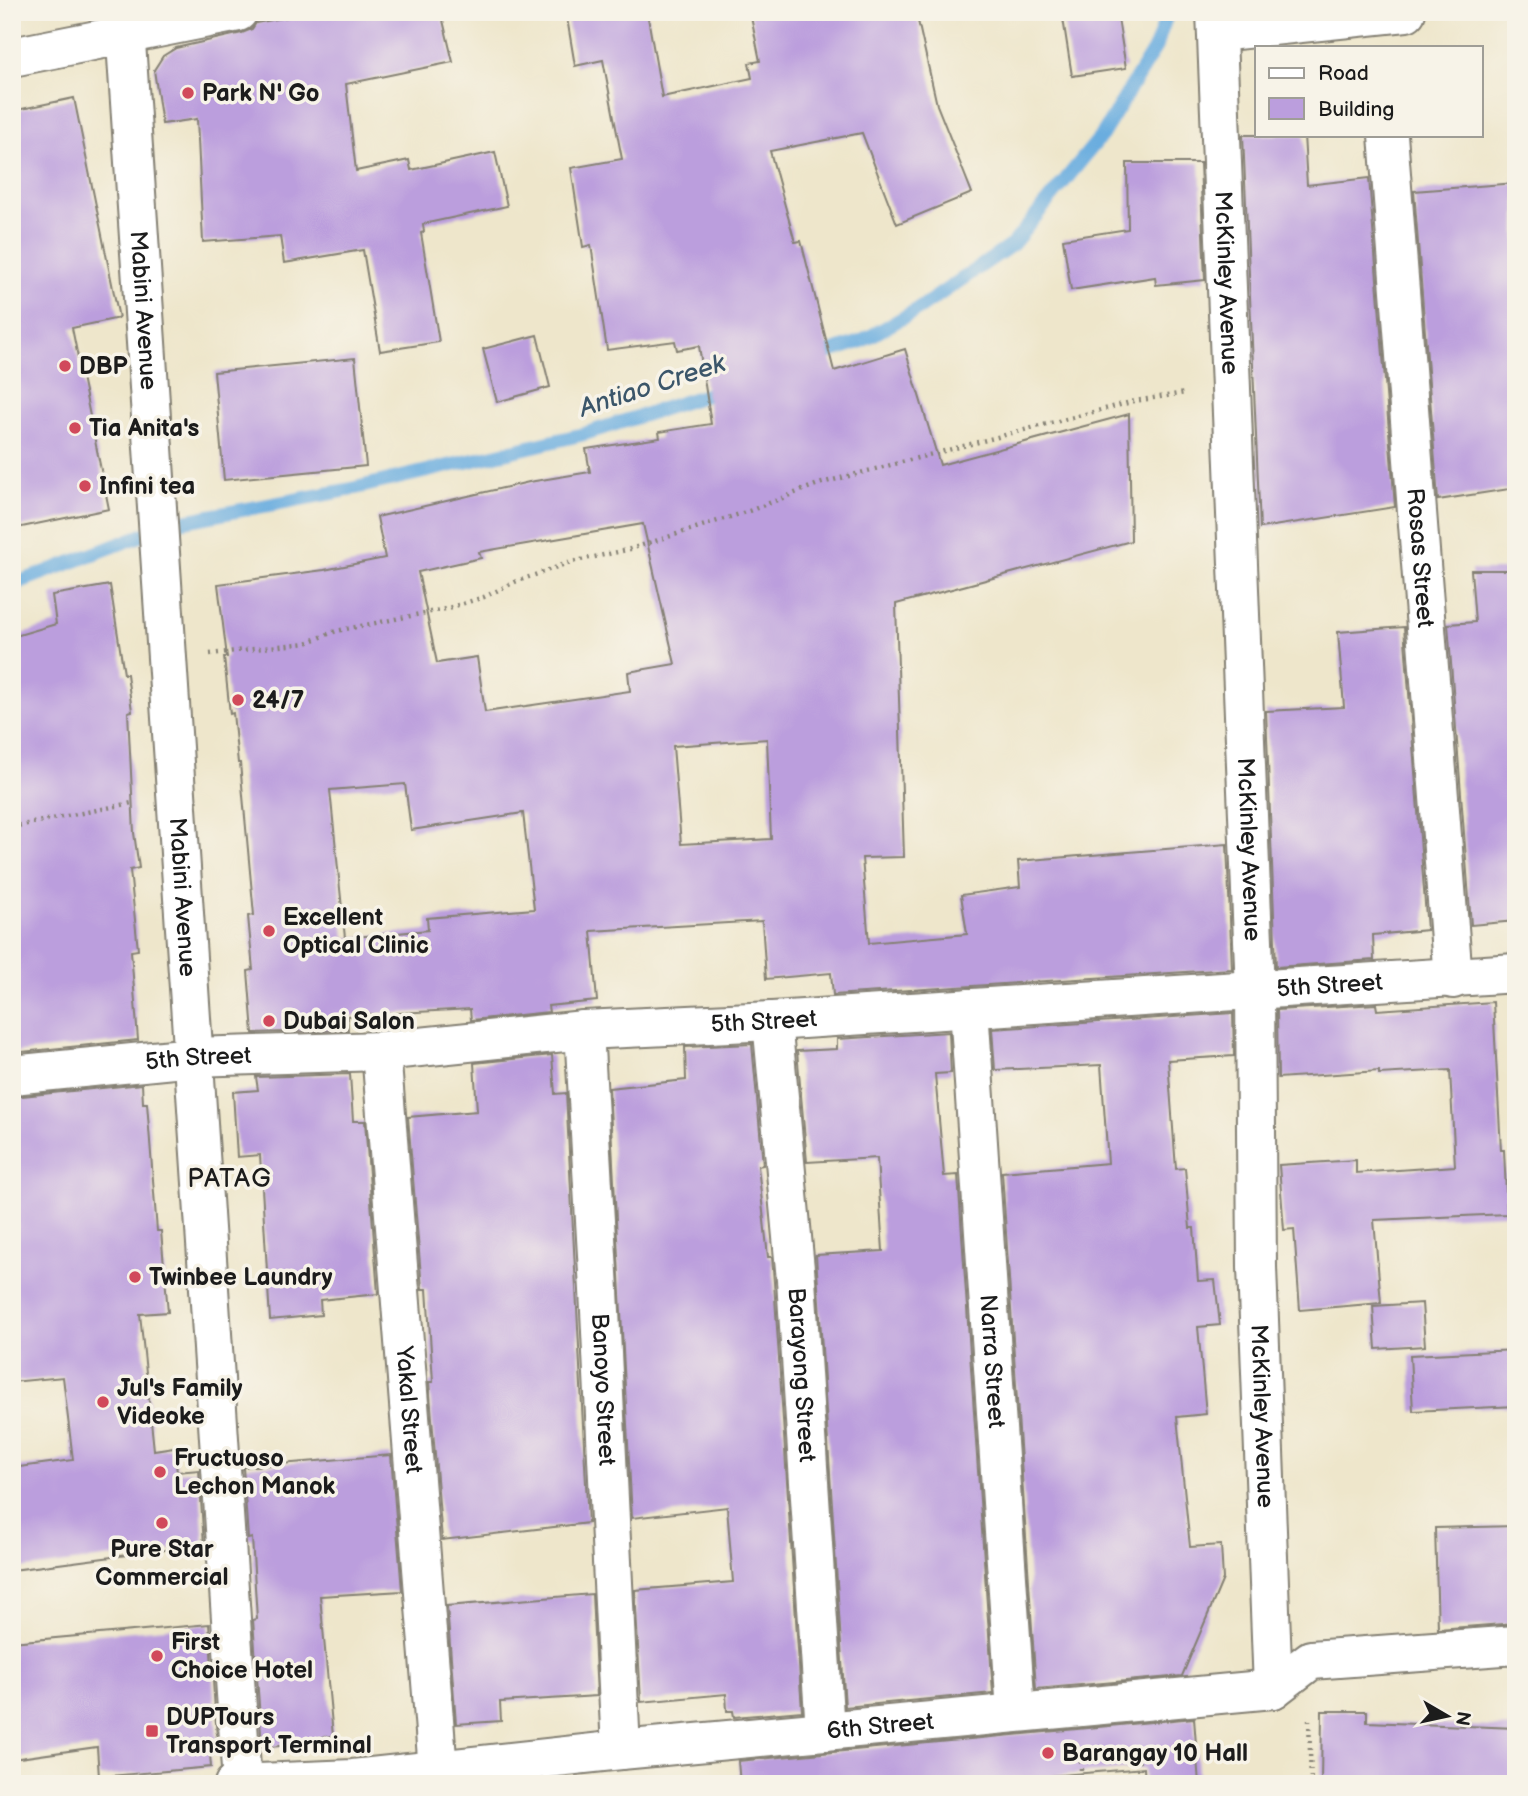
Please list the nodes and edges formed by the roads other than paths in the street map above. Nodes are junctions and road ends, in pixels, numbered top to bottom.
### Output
1 (238, 12) edge
2 (1217, 22) edge
3 (125, 24) edge
4 (1389, 25) edge
5 (12, 57) edge
6 (1388, 136) edge
7 (1516, 973) edge
8 (1453, 979) junction
9 (1255, 991) junction
10 (969, 1008) junction
11 (772, 1021) junction
12 (584, 1030) junction
13 (381, 1051) junction
14 (193, 1057) junction
15 (12, 1075) edge
16 (1516, 1645) edge
17 (1273, 1689) junction
18 (1016, 1712) junction
19 (825, 1731) junction
20 (621, 1750) junction
21 (438, 1770) junction
22 (242, 1783) edge
23 (234, 1784) edge

1 - 3 street
2 - 4 street
2 - 9 street, McKinley Avenue
3 - 5 street
3 - 14 street, Mabini Avenue
6 - 8 street, Rosas Street
7 - 8 street, 5th Street
8 - 9 street, 5th Street
9 - 10 street, 5th Street
9 - 17 street, McKinley Avenue
10 - 11 street, 5th Street
10 - 18 street, Narra Street
11 - 12 street, 5th Street
11 - 19 street, Barayong Street
12 - 13 street, 5th Street
12 - 20 street, Banoyo Street
13 - 14 street, 5th Street
13 - 21 street, Yakal Street
14 - 15 street, 5th Street
14 - 22 street, Mabini Avenue
16 - 17 street
17 - 18 street, 6th Street
18 - 19 street, 6th Street
19 - 20 street, 6th Street
20 - 21 street, 6th Street
21 - 22 street, 6th Street
22 - 23 street, 6th Street

